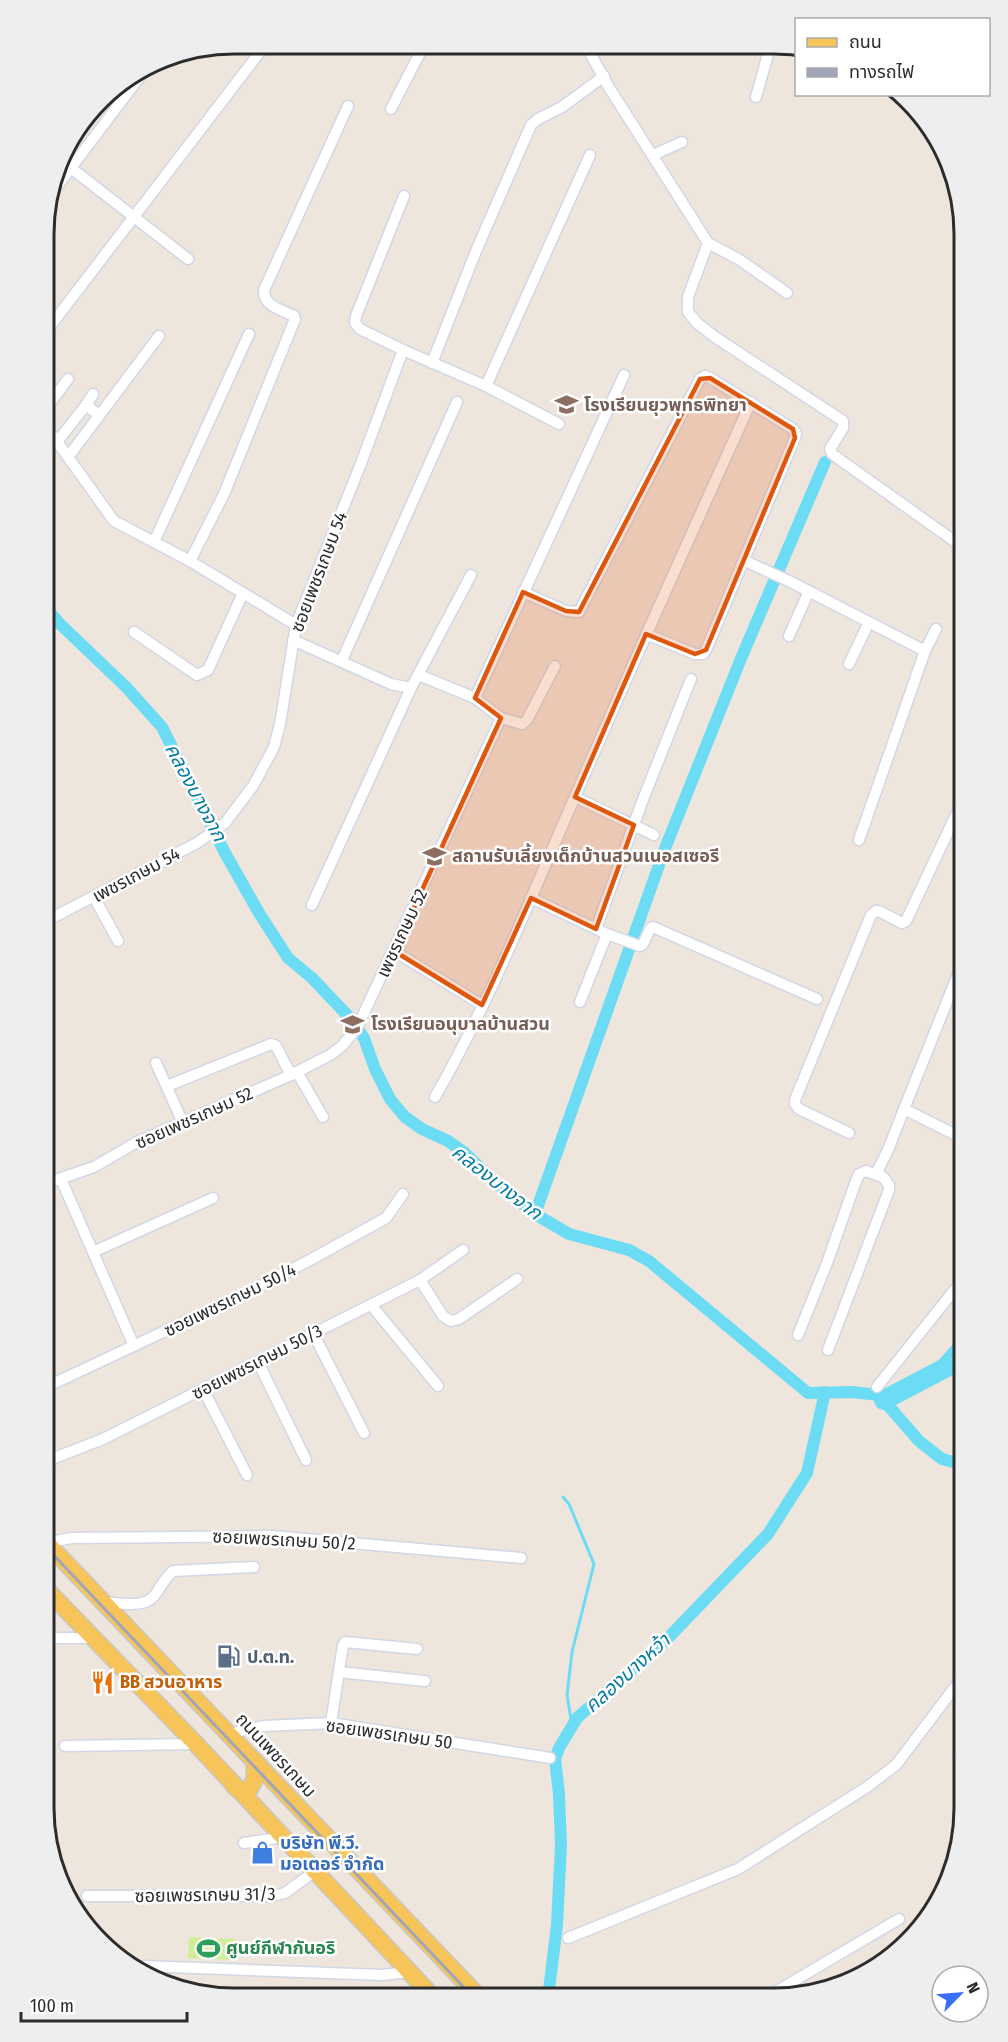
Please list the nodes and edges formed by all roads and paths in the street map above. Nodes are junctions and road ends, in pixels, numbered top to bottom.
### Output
1 (258, 54) edge
2 (418, 54) edge
3 (594, 54) edge
4 (768, 54) edge
5 (604, 76) junction
6 (134, 84) edge
7 (118, 97) edge
8 (756, 97) dead end
9 (122, 100) junction
10 (348, 106) dead end
11 (391, 109) dead end
12 (682, 142) dead end
13 (590, 155) dead end
14 (653, 155) junction
15 (71, 168) junction
16 (63, 178) edge
17 (404, 196) dead end
18 (135, 216) junction
19 (708, 243) junction
20 (188, 258) dead end
21 (787, 293) dead end
22 (54, 321) edge
23 (249, 334) dead end
24 (159, 336) dead end
25 (403, 350) junction
26 (432, 363) junction
27 (624, 375) dead end
28 (68, 379) dead end
29 (486, 386) junction
30 (93, 394) dead end
31 (54, 398) edge
32 (457, 402) dead end
33 (751, 402) junction
34 (86, 405) junction
35 (99, 415) junction
36 (559, 424) dead end
37 (54, 438) edge
38 (57, 442) junction
39 (68, 457) junction
40 (154, 542) junction
41 (954, 542) edge
42 (190, 561) junction
43 (745, 561) junction
44 (471, 575) dead end
45 (809, 591) junction
46 (243, 592) junction
47 (523, 592) junction
48 (869, 622) junction
49 (296, 625) junction
50 (936, 629) dead end
51 (134, 632) dead end
52 (646, 634) junction
53 (789, 636) dead end
54 (293, 640) junction
55 (925, 651) junction
56 (342, 660) junction
57 (849, 664) dead end
58 (555, 666) dead end
59 (419, 675) junction
60 (691, 679) dead end
61 (411, 688) junction
62 (476, 698) junction
63 (501, 718) junction
64 (575, 796) junction
65 (954, 821) edge
66 (225, 823) joint
67 (634, 825) junction
68 (654, 835) dead end
69 (859, 840) dead end
70 (94, 897) junction
71 (531, 898) junction
72 (312, 905) dead end
73 (54, 917) edge
74 (596, 929) junction
75 (607, 934) junction
76 (118, 941) dead end
77 (394, 951) junction
78 (954, 984) edge
79 (817, 999) dead end
80 (580, 1002) dead end
81 (482, 1005) junction
82 (342, 1046) joint
83 (156, 1063) dead end
84 (294, 1074) junction
85 (167, 1086) junction
86 (435, 1096) dead end
87 (904, 1109) junction
88 (323, 1117) dead end
89 (183, 1123) junction
90 (849, 1133) dead end
91 (954, 1134) edge
92 (876, 1174) junction
93 (61, 1179) junction
94 (54, 1181) edge
95 (403, 1194) dead end
96 (213, 1198) dead end
97 (463, 1250) dead end
98 (93, 1252) junction
99 (517, 1279) dead end
100 (420, 1280) junction
101 (954, 1291) edge
102 (371, 1305) junction
103 (313, 1333) junction
104 (798, 1335) dead end
105 (134, 1346) junction
106 (828, 1350) dead end
107 (258, 1362) junction
108 (54, 1383) edge
109 (438, 1386) dead end
110 (877, 1387) dead end
111 (203, 1389) junction
112 (364, 1433) dead end
113 (54, 1458) edge
114 (306, 1460) dead end
115 (247, 1475) dead end
116 (54, 1540) edge
117 (54, 1550) edge
118 (521, 1557) dead end
119 (254, 1567) dead end
120 (54, 1597) edge
121 (103, 1602) junction
122 (54, 1638) edge
123 (93, 1638) junction
124 (417, 1649) dead end
125 (339, 1672) junction
126 (425, 1680) dead end
127 (954, 1688) edge
128 (331, 1723) junction
129 (228, 1734) junction
130 (196, 1744) junction
131 (65, 1746) dead end
132 (550, 1758) dead end
133 (255, 1763) junction
134 (234, 1786) junction
135 (286, 1796) junction
136 (261, 1815) junction
137 (283, 1837) junction
138 (244, 1843) dead end
139 (315, 1871) junction
140 (87, 1896) dead end
141 (899, 1919) dead end
142 (568, 1938) dead end
143 (149, 1966) edge
144 (412, 1984) edge
145 (783, 1987) edge
146 (470, 1988) edge

1 - 18 street
2 - 11 street
3 - 5 street
4 - 8 street
5 - 14 street
5 - 26 street
6 - 9 street
7 - 9 street
9 - 15 street
10 - 42 street
12 - 14 street
13 - 29 street
14 - 19 street
15 - 16 street
15 - 18 street
17 - 25 street
18 - 20 street
18 - 22 street
19 - 21 street
19 - 41 street
23 - 40 street
24 - 35 street
25 - 26 street
25 - 49 street, ซอยเพชรเกษม 54
26 - 29 street
27 - 47 street
28 - 31 street
29 - 36 street
30 - 34 street
32 - 56 street
33 - 43 street
33 - 47 street
33 - 52 street
34 - 35 street
34 - 38 street
35 - 39 street
37 - 38 street
38 - 39 street
39 - 40 street
40 - 42 street
42 - 46 street
43 - 45 street
43 - 52 street
44 - 59 street
45 - 48 street
45 - 53 street
46 - 49 street
46 - 51 street
47 - 62 street
48 - 55 street
48 - 57 street
49 - 54 street, ซอยเพชรเกษม 54
50 - 55 street
52 - 64 street
54 - 56 street
54 - 66 street, ซอยเพชรเกษม 54
55 - 69 street
56 - 61 street
58 - 63 street
59 - 61 street
59 - 62 street
60 - 67 street
61 - 72 street
62 - 63 street
63 - 77 street, เพชรเกษม 52
64 - 67 street
64 - 71 street
65 - 90 street
66 - 70 street, เพชรเกษม 54
67 - 68 street
67 - 74 street
70 - 73 street, เพชรเกษม 54
70 - 76 street
71 - 74 street
71 - 81 street
74 - 75 street
75 - 79 street
75 - 80 street
77 - 81 street
77 - 82 street, เพชรเกษม 52
78 - 87 street
81 - 86 street
82 - 84 street, ซอยเพชรเกษม 52
83 - 85 street
84 - 85 street
84 - 88 street
84 - 89 street, ซอยเพชรเกษม 52
85 - 89 street
87 - 91 street
87 - 92 street
89 - 93 street, ซอยเพชรเกษม 52
92 - 104 street
92 - 106 street
93 - 94 street, ซอยเพชรเกษม 52
93 - 98 street
95 - 105 street, ซอยเพชรเกษม 50/4
96 - 98 street
97 - 100 street, ซอยเพชรเกษม 50/3
98 - 105 street
99 - 100 street
100 - 102 street, ซอยเพชรเกษม 50/3
101 - 110 street
102 - 103 street, ซอยเพชรเกษม 50/3
102 - 109 street
103 - 107 street, ซอยเพชรเกษม 50/3
103 - 112 street
105 - 108 street, ซอยเพชรเกษม 50/4
107 - 111 street, ซอยเพชรเกษม 50/3
107 - 114 street
111 - 113 street, ซอยเพชรเกษม 50/3
111 - 115 street
116 - 118 street, ซอยเพชรเกษม 50/2
117 - 121 main road, ถนนเพชรเกษม
119 - 121 street
120 - 123 main road
121 - 129 main road, ถนนเพชรเกษม
122 - 123 street
123 - 130 main road
124 - 125 street
125 - 126 street
125 - 128 street
127 - 142 street
128 - 129 street, ซอยเพชรเกษม 50
128 - 132 street, ซอยเพชรเกษม 50
129 - 133 main road, ถนนเพชรเกษม
130 - 131 street
130 - 134 main road
133 - 134 main road
133 - 135 main road, ถนนเพชรเกษม
134 - 136 main road
135 - 136 main road
135 - 146 main road, ถนนเพชรเกษม
136 - 137 main road
137 - 138 street
137 - 139 main road
139 - 140 street, ซอยเพชรเกษม 31/3
139 - 144 main road
141 - 145 street
143 - 144 street

